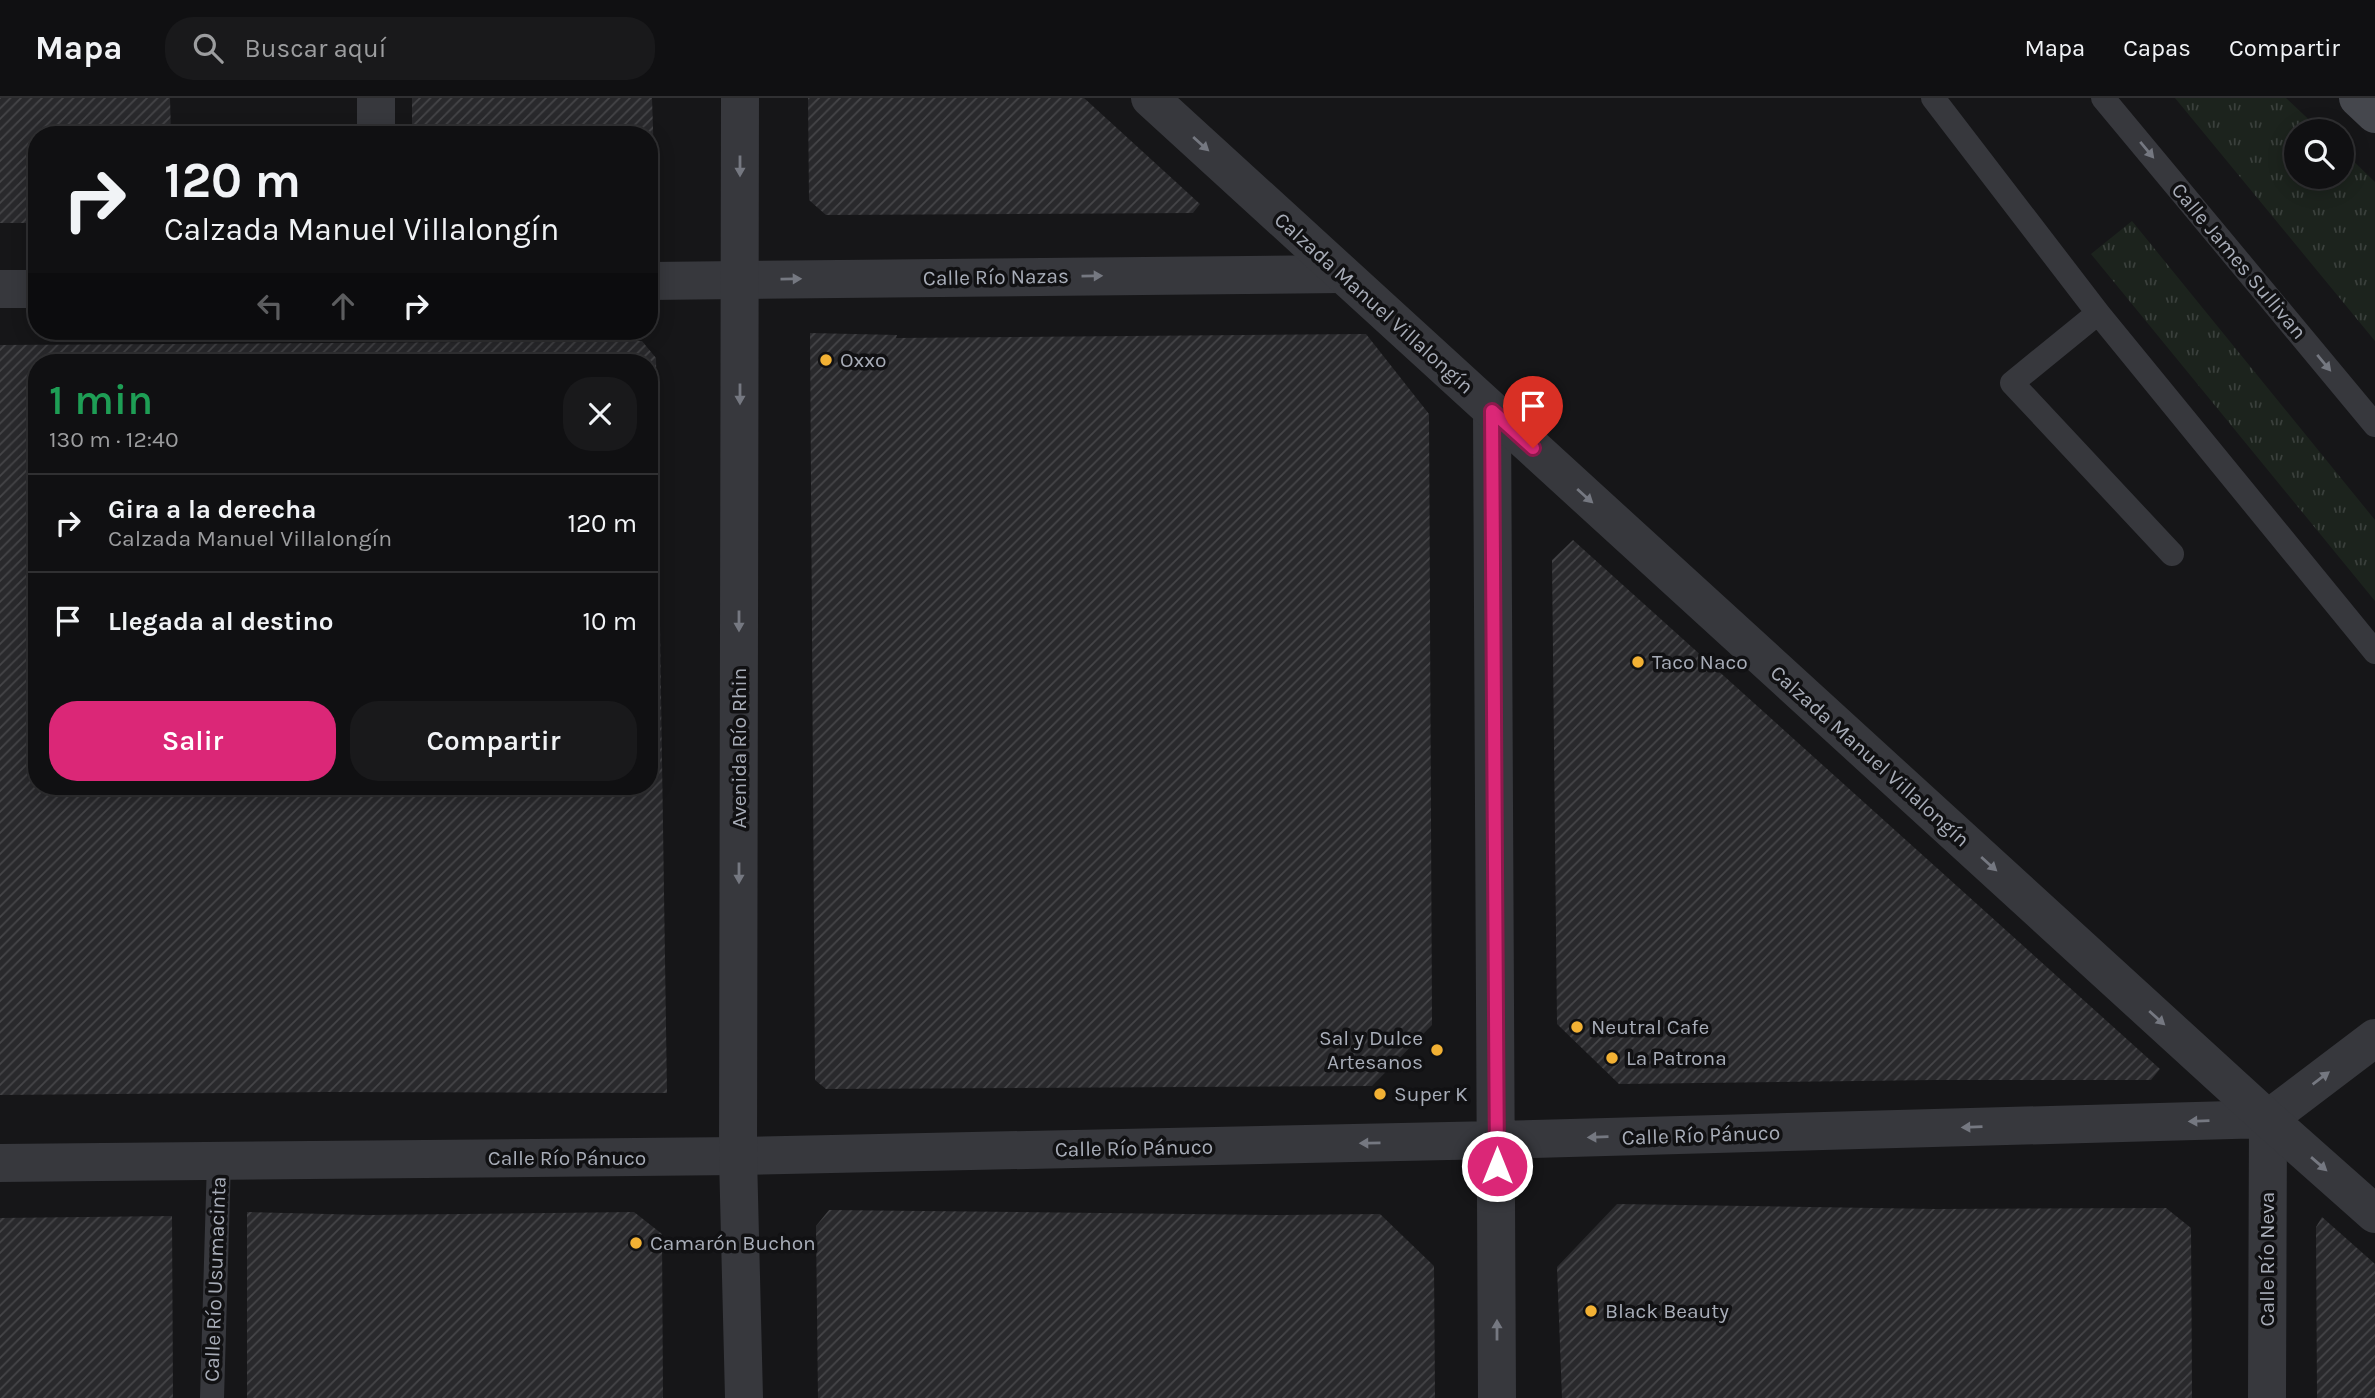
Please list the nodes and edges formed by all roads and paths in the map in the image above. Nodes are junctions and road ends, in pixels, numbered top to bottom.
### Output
1 (376, 98) edge
2 (740, 98) edge
3 (1150, 98) edge
4 (1933, 98) edge
5 (2104, 98) edge
6 (2358, 98) edge
7 (2375, 114) edge
8 (376, 126) edge
9 (1342, 274) junction
10 (740, 280) junction
11 (658, 281) edge
12 (0, 289) edge
13 (28, 289) edge
14 (2098, 313) junction
15 (1492, 411) junction
16 (2375, 425) edge
17 (2172, 554) dead end
18 (2375, 652) edge
19 (2375, 1038) edge
20 (2267, 1119) junction
21 (1496, 1140) junction
22 (738, 1156) junction
23 (219, 1160) junction
24 (0, 1163) edge
25 (2375, 1214) edge
26 (212, 1398) edge
27 (744, 1398) edge
28 (1497, 1398) edge
29 (2267, 1398) edge

1 - 8 street
2 -> 10 street, Avenida Río Rhin
3 -> 9 street, Calzada Manuel Villalongín
4 - 14 lane
5 -> 16 lane, Calle James Sullivan
6 - 7 main road
10 -> 9 street, Calle Río Nazas
9 - 15 street, Calzada Manuel Villalongín
10 - 11 street, Calle Río Nazas
10 -> 22 street, Avenida Río Rhin
12 - 13 street
14 - 17 lane
14 - 18 lane
15 -> 20 street, Calzada Manuel Villalongín
15 - 21 street
20 -> 19 street
20 -> 21 street, Calle Río Pánuco
20 -> 25 street, Calzada Manuel Villalongín
20 - 29 street, Calle Río Neva
21 -> 22 street, Calle Río Pánuco
28 -> 21 street
22 - 23 street, Calle Río Pánuco
22 - 27 street, Avenida Río Rhin
23 - 24 street, Calle Río Pánuco
23 - 26 lane, Calle Río Usumacinta

